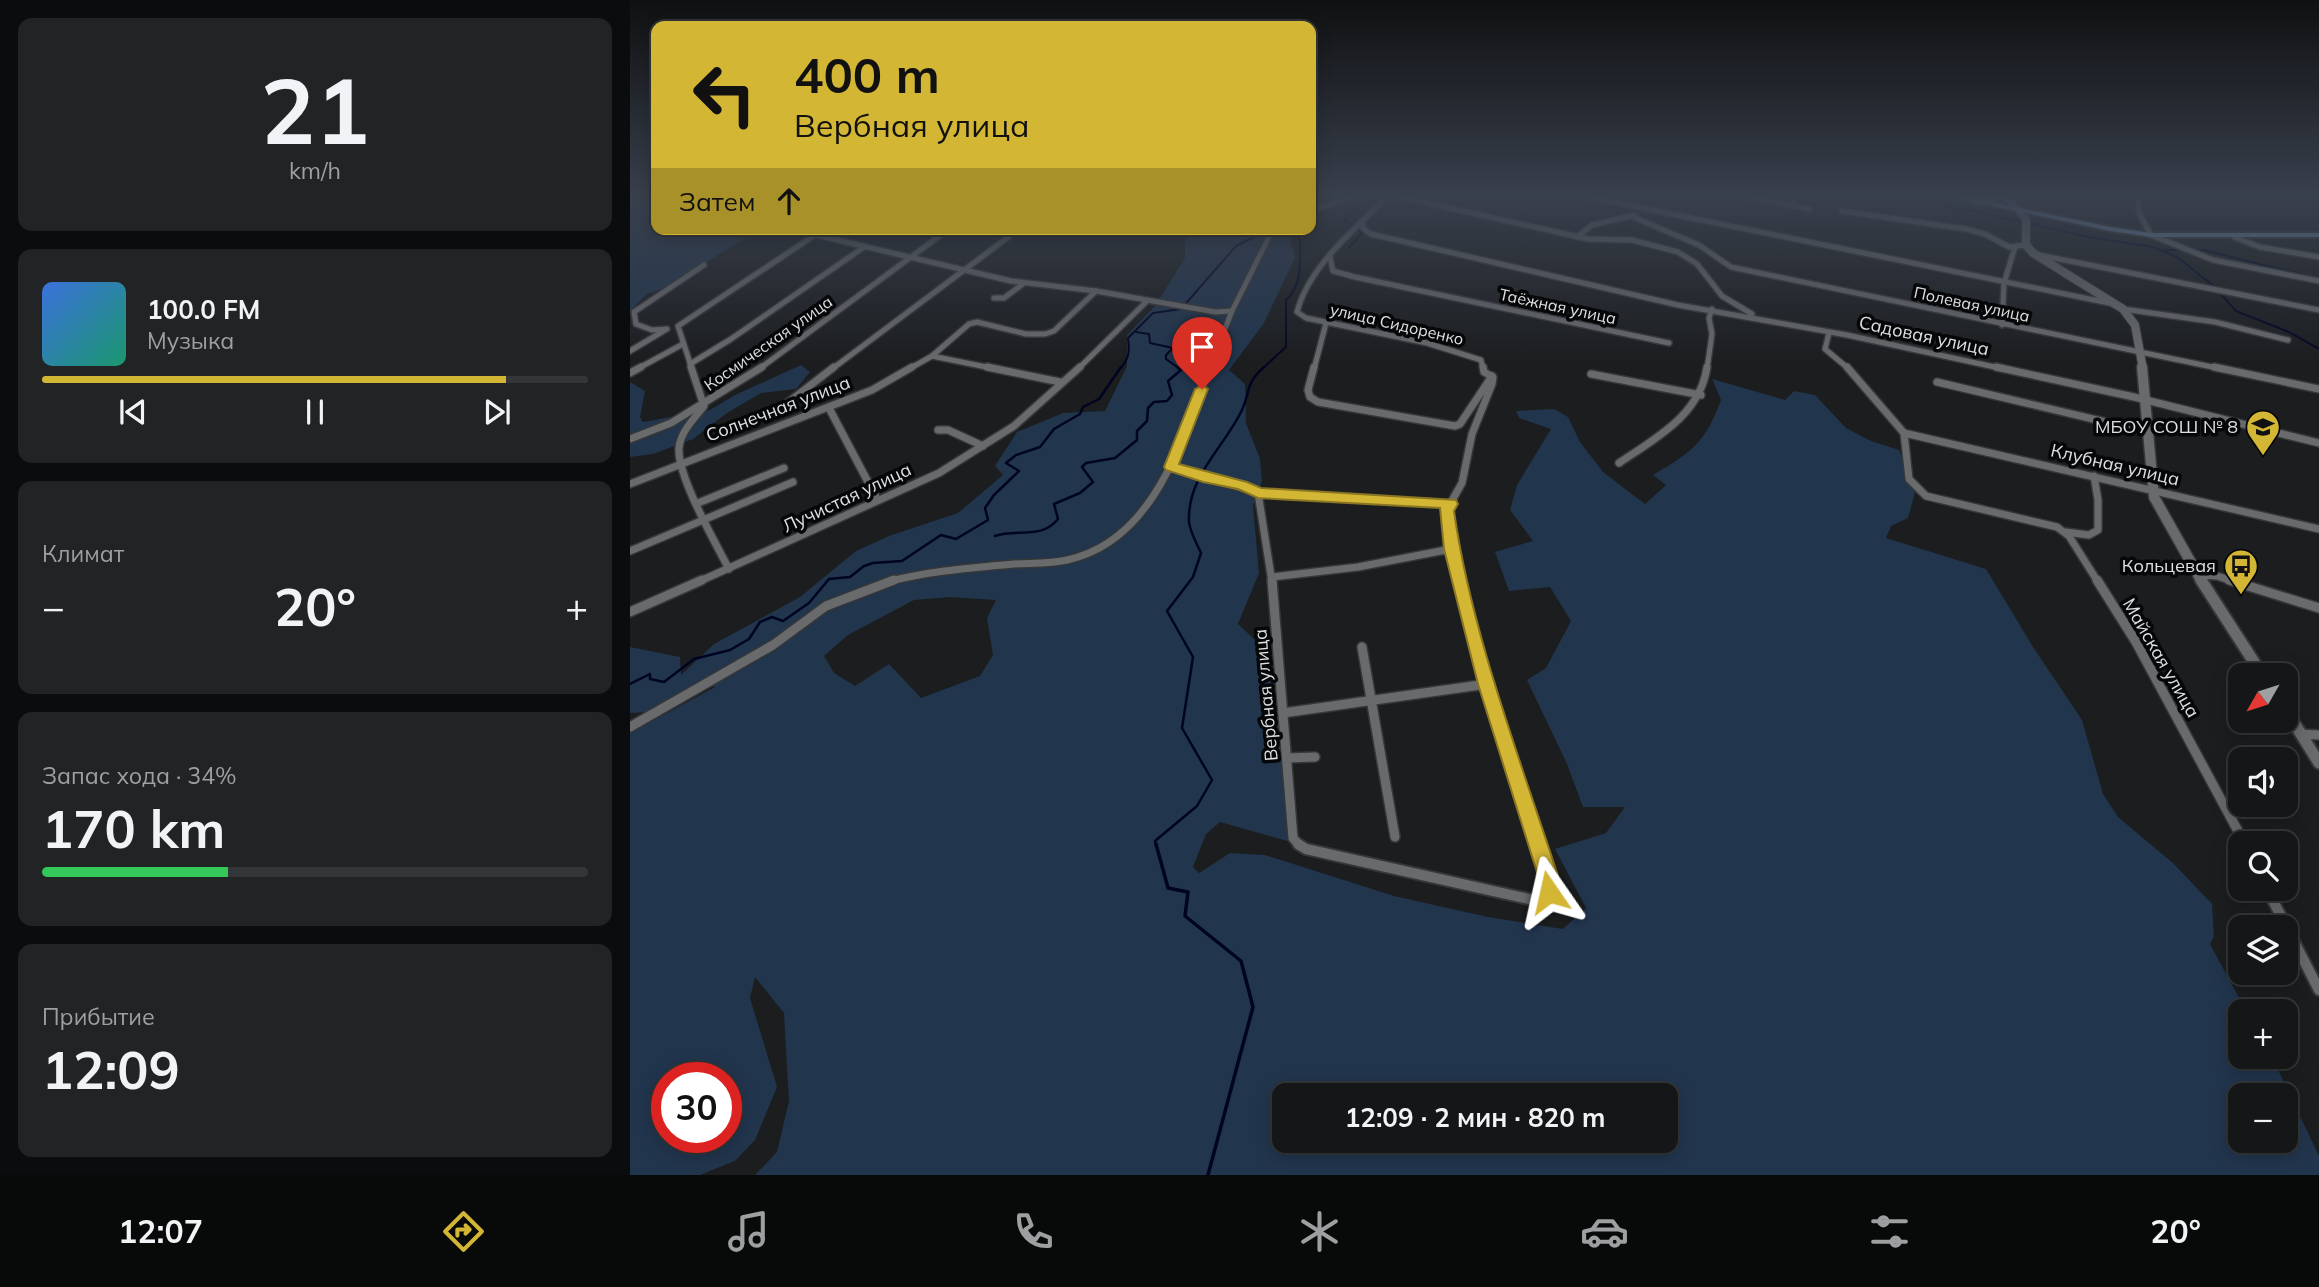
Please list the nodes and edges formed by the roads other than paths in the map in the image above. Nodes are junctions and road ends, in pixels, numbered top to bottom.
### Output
1 (791, 252) edge
2 (857, 252) edge
3 (885, 252) edge
4 (919, 252) edge
5 (988, 252) edge
6 (1262, 252) edge
7 (1335, 252) edge
8 (1447, 252) edge
9 (1679, 252) edge
10 (1708, 252) edge
11 (1853, 252) edge
12 (2014, 252) edge
13 (2193, 252) edge
14 (2289, 252) edge
15 (2033, 254) joint
16 (1330, 257) junction
17 (2319, 257) edge
18 (911, 258) junction
19 (704, 265) dead end
20 (963, 270) junction
21 (2319, 281) edge
22 (1024, 283) junction
23 (2004, 283) junction
24 (1096, 291) junction
25 (994, 298) dead end
26 (1147, 301) junction
27 (2120, 307) junction
28 (1713, 309) junction
29 (2319, 310) edge
30 (1232, 312) junction
31 (1762, 320) junction
32 (1326, 323) junction
33 (633, 324) edge
34 (2002, 325) junction
35 (678, 326) junction
36 (667, 329) junction
37 (1829, 333) junction
38 (2288, 340) dead end
39 (1670, 343) dead end
40 (683, 344) junction
41 (630, 351) edge
42 (2141, 352) junction
43 (932, 356) junction
44 (691, 363) junction
45 (630, 373) edge
46 (1591, 374) dead end
47 (1492, 376) junction
48 (1937, 382) dead end
49 (1060, 383) junction
50 (2319, 389) edge
51 (1701, 396) junction
52 (2145, 400) junction
53 (704, 406) junction
54 (829, 408) junction
55 (777, 411) dead end
56 (939, 430) dead end
57 (2148, 432) junction
58 (1904, 433) junction
59 (630, 439) edge
60 (2319, 443) edge
61 (983, 446) junction
62 (682, 462) junction
63 (1619, 463) dead end
64 (1171, 467) junction
65 (784, 468) dead end
66 (2094, 476) junction
67 (793, 482) dead end
68 (630, 484) edge
69 (2153, 490) junction
70 (1258, 493) junction
71 (877, 499) junction
72 (698, 503) junction
73 (1451, 504) junction
74 (705, 519) junction
75 (2319, 529) edge
76 (2065, 532) junction
77 (1451, 549) junction
78 (630, 551) edge
79 (729, 569) junction
80 (2198, 575) junction
81 (1272, 577) junction
82 (2319, 608) edge
83 (630, 612) edge
84 (1362, 647) dead end
85 (2255, 663) edge
86 (1487, 684) junction
87 (1369, 702) junction
88 (1283, 713) junction
89 (630, 727) edge
90 (2298, 729) edge
91 (2301, 734) junction
92 (2319, 735) edge
93 (1315, 757) dead end
94 (1287, 758) junction
95 (2319, 762) edge
96 (2238, 831) edge
97 (1395, 837) dead end
98 (2273, 901) edge
99 (2319, 990) edge

1 - 35 street
2 - 44 street
3 - 18 street
4 - 18 street, Космическая улица
5 - 20 street
6 - 30 street
7 - 16 street, улица Сидоренко
8 - 28 street, Садовая улица
9 - 31 street
10 - 34 street, Полевая улица
11 - 23 street
12 - 23 street
13 - 21 street
14 - 17 street
15 - 27 street
15 - 29 street
16 - 32 street, улица Сидоренко
16 - 39 street, Таёжная улица
18 - 20 street
18 - 53 street, Космическая улица
19 - 33 street
20 - 22 street
20 - 55 street
22 - 24 street
22 - 25 street
23 - 27 street
23 - 34 street
24 - 26 street
24 - 43 street, Солнечная улица
26 - 30 street
26 - 49 street, Лучистая улица
27 - 38 street
27 - 42 street
28 - 31 street, Садовая улица
28 - 51 street
30 - 64 street
31 - 37 street, Садовая улица
32 - 47 street, улица Сидоренко
32 - 47 street
33 - 36 street
34 - 42 street, Полевая улица
35 - 36 street
35 - 40 street
36 - 41 street
37 - 52 street, Садовая улица
37 - 58 street
40 - 44 street
40 - 45 street
42 - 50 street, Полевая улица
42 - 52 street
43 - 49 street
43 - 54 street, Солнечная улица
44 - 53 street
46 - 51 street
47 - 73 street
48 - 57 street
49 - 61 street, Лучистая улица
51 - 63 street
52 - 57 street
52 - 60 street, Садовая улица
53 - 59 street
53 - 62 street
54 - 62 street, Солнечная улица
54 - 71 street
56 - 61 street
57 - 69 street
58 - 66 street, Клубная улица
58 - 76 street
61 - 71 street, Лучистая улица
62 - 68 street, Солнечная улица
62 - 72 street
64 - 70 street
64 - 89 street
65 - 72 street
66 - 69 street, Клубная улица
66 - 76 street
67 - 74 street, Лучистая улица
69 - 75 street, Клубная улица
69 - 80 street
70 - 73 street
70 - 81 street, Вербная улица
71 - 79 street, Лучистая улица
72 - 74 street
73 - 77 street
74 - 78 street, Лучистая улица
74 - 79 street
76 - 96 street, Майская улица
77 - 81 street
77 - 86 street
79 - 83 street, Лучистая улица
80 - 82 street
80 - 85 street
81 - 88 street, Вербная улица
84 - 87 street
86 - 87 street
86 - 94 street, Вербная улица
87 - 88 street
87 - 97 street
88 - 94 street, Вербная улица
90 - 91 street
91 - 92 street
91 - 95 street
93 - 94 street
98 - 99 street

